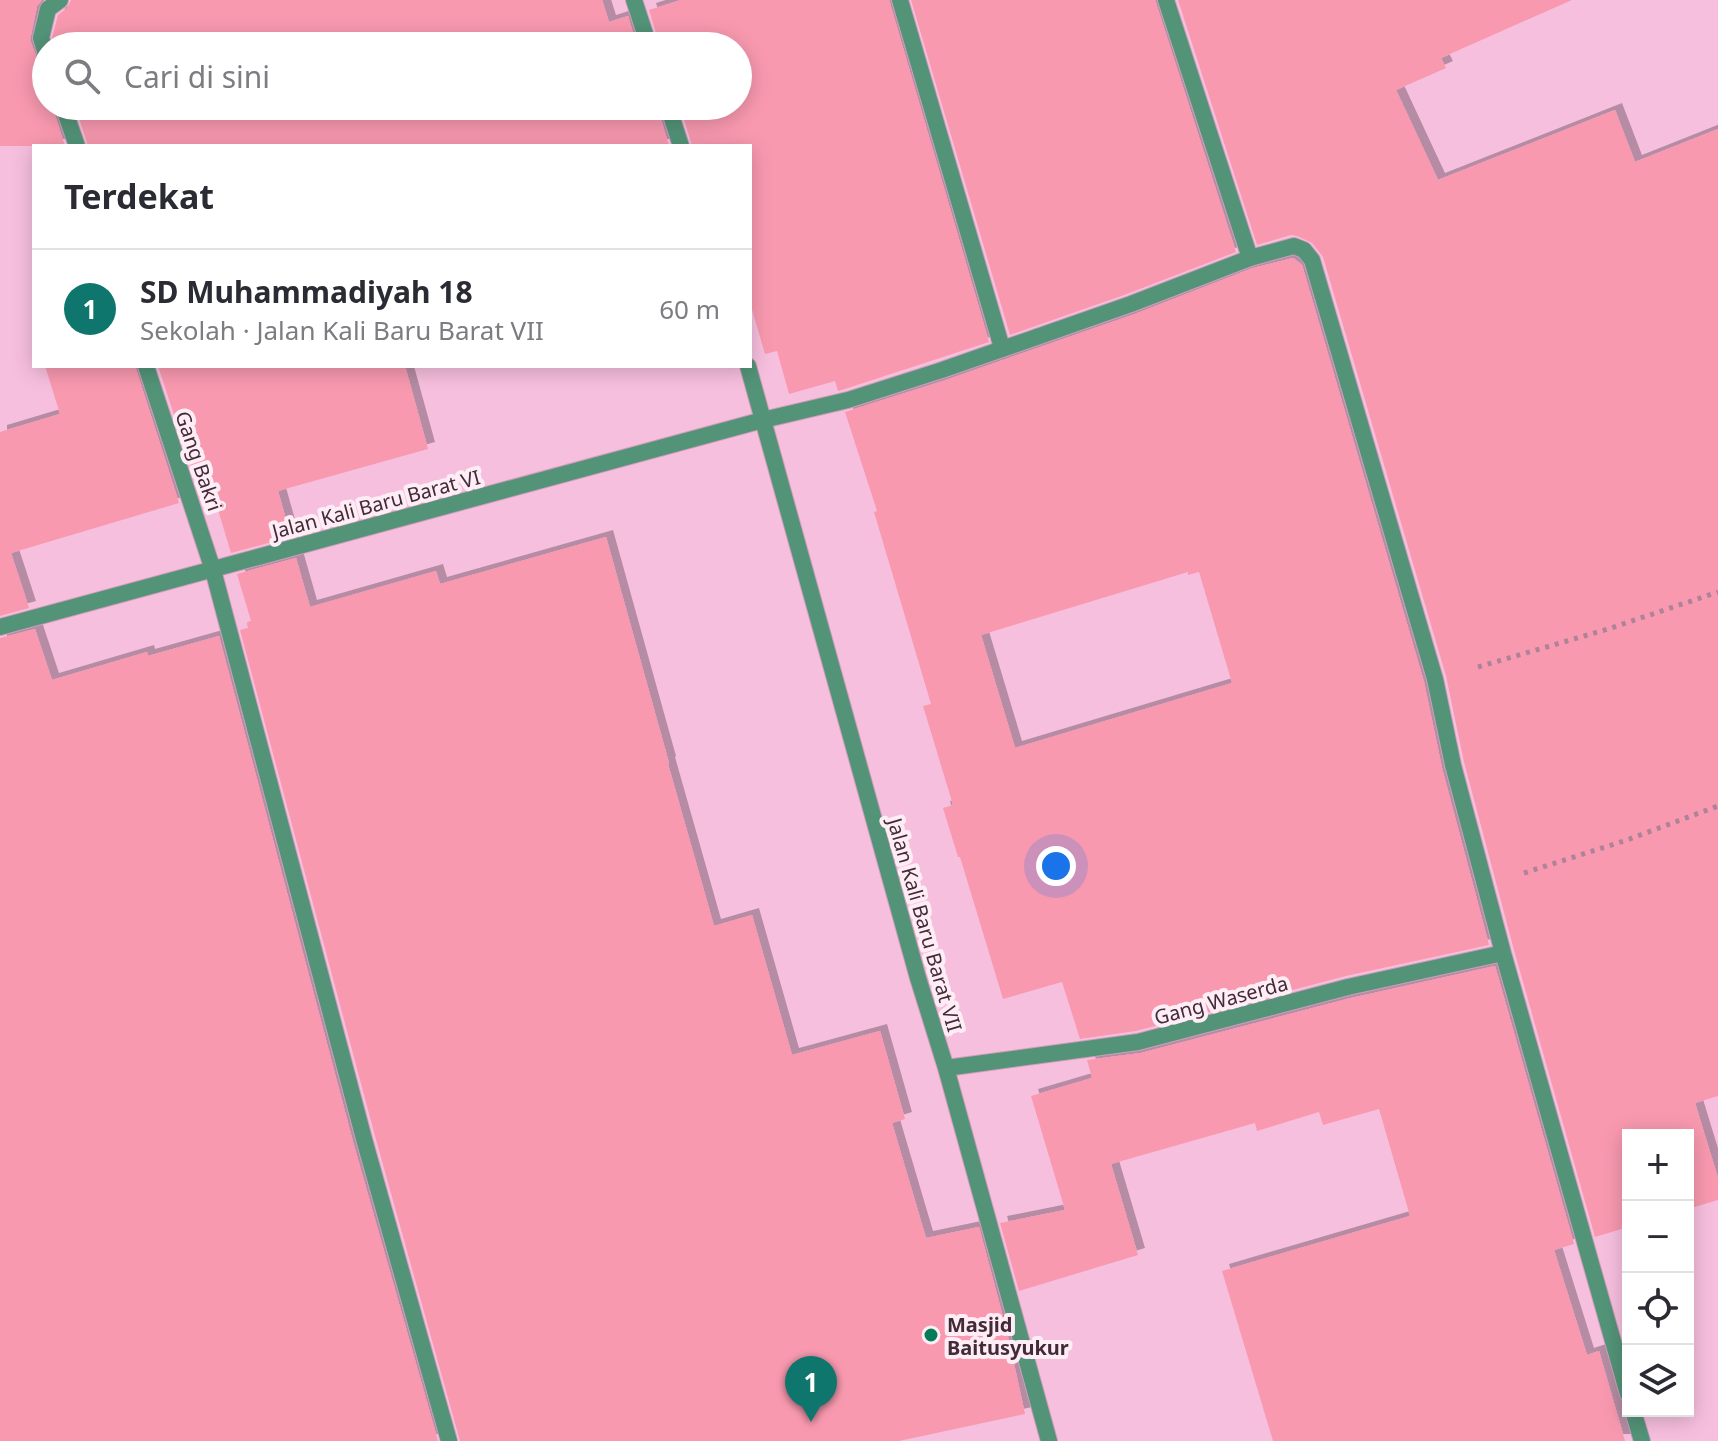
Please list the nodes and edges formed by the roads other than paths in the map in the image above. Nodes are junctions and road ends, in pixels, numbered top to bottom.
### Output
1 (60, 0) edge
2 (634, 0) edge
3 (900, 0) edge
4 (1166, 0) edge
5 (45, 32) edge
6 (644, 32) edge
7 (68, 120) edge
8 (673, 120) edge
9 (76, 144) edge
10 (680, 144) edge
11 (1250, 258) junction
12 (1002, 348) junction
13 (147, 368) edge
14 (749, 368) edge
15 (763, 420) junction
16 (213, 570) junction
17 (0, 627) edge
18 (1503, 953) junction
19 (946, 1068) junction
20 (1622, 1373) edge
21 (1635, 1417) edge
22 (449, 1441) edge
23 (1049, 1441) edge
24 (1642, 1441) edge

1 - 5 street
2 - 6 street
3 - 12 street
4 - 11 street
7 - 9 street
8 - 10 street
11 - 12 street, Jalan Kali Baru Barat VI
11 - 18 street, Jalan Kali Baru Barat VI
12 - 15 street, Jalan Kali Baru Barat VI
13 - 16 street, Gang Bakri
14 - 15 street, Jalan Kali Baru Barat VII
15 - 16 street, Jalan Kali Baru Barat VI
15 - 19 street, Jalan Kali Baru Barat VII
16 - 17 street, Jalan Kali Baru Barat VI
16 - 22 street, Gang Bakri
18 - 19 street, Gang Waserda
18 - 20 street
19 - 23 street, Jalan Kali Baru Barat VII
21 - 24 street

